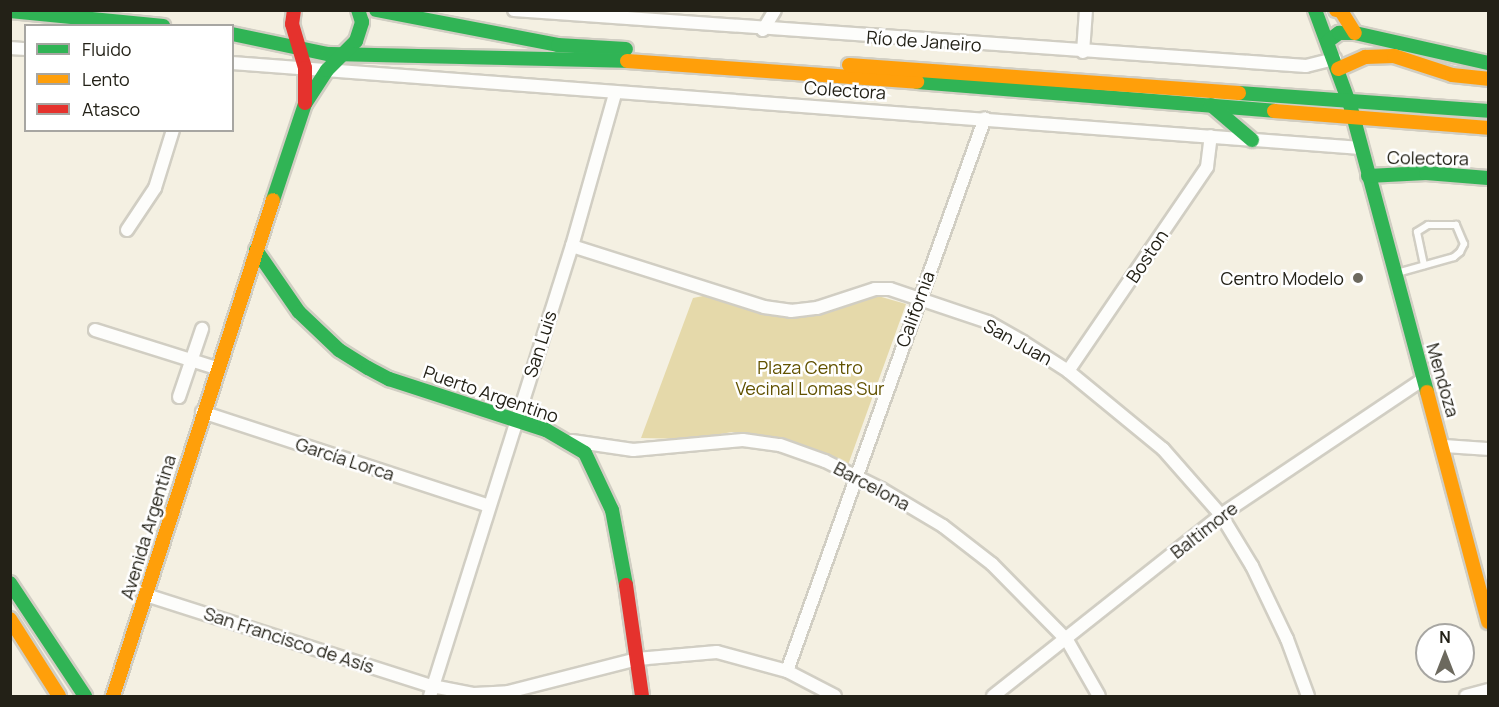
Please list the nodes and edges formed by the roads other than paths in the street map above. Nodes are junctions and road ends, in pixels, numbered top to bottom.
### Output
1 (294, 10) edge
2 (358, 10) edge
3 (376, 10) edge
4 (514, 10) edge
5 (775, 10) edge
6 (1086, 10) edge
7 (1315, 10) edge
8 (1336, 10) edge
9 (10, 11) edge
10 (1341, 11) edge
11 (143, 24) edge
12 (763, 30) junction
13 (1355, 33) junction
14 (234, 34) edge
15 (1328, 41) junction
16 (302, 50) junction
17 (1083, 52) junction
18 (340, 54) junction
19 (234, 63) edge
20 (1488, 63) edge
21 (1336, 64) junction
22 (305, 68) junction
23 (327, 70) junction
24 (1488, 79) edge
25 (615, 94) junction
26 (1348, 99) junction
27 (305, 104) junction
28 (1211, 105) junction
29 (1488, 111) edge
30 (985, 118) junction
31 (1353, 118) junction
32 (1488, 128) edge
33 (172, 132) edge
34 (1211, 136) junction
35 (1252, 140) junction
36 (1361, 148) junction
37 (1368, 176) junction
38 (1488, 178) edge
39 (127, 230) dead end
40 (572, 246) junction
41 (256, 250) junction
42 (1424, 265) junction
43 (1393, 274) junction
44 (920, 298) junction
45 (202, 329) dead end
46 (95, 330) dead end
47 (191, 361) junction
48 (216, 368) junction
49 (1068, 371) junction
50 (1425, 378) junction
51 (179, 397) dead end
52 (202, 412) junction
53 (516, 420) junction
54 (568, 440) junction
55 (1443, 446) junction
56 (1488, 449) edge
57 (854, 476) junction
58 (489, 506) junction
59 (1221, 515) junction
60 (10, 583) edge
61 (146, 595) junction
62 (10, 619) edge
63 (1488, 622) edge
64 (1067, 640) junction
65 (637, 659) junction
66 (787, 670) junction
67 (1488, 690) edge
68 (431, 691) edge
69 (59, 696) edge
70 (85, 696) edge
71 (113, 696) edge
72 (642, 696) edge
73 (835, 696) edge
74 (993, 696) edge
75 (1099, 696) edge
76 (1308, 696) edge
77 (1466, 696) edge

1 - 16 main road, Avenida Argentina
2 - 18 main road, Avenida Argentina
3 - 26 main road
4 - 12 street, Río de Janeiro
5 - 12 street
6 - 17 street
7 - 15 main road
8 - 10 main road
9 - 11 main road
10 - 13 main road
12 - 17 street, Río de Janeiro
13 - 15 main road
13 - 20 main road
14 - 16 main road
15 - 21 main road
16 - 18 main road
16 - 22 main road, Avenida Argentina
17 - 21 street, Río de Janeiro
18 - 23 main road, Avenida Argentina
18 - 28 main road
19 - 22 street
21 - 24 main road
21 - 26 main road
22 - 23 street
22 - 27 main road, Avenida Argentina
23 - 25 street, Colectora
23 - 27 main road, Avenida Argentina
25 - 30 street, Colectora
25 - 40 street, San Luis
26 - 29 main road
26 - 31 main road, Mendoza
27 - 41 main road, Avenida Argentina
28 - 31 main road
28 - 35 main road
30 - 34 street, Colectora
30 - 44 street, California
31 - 32 main road
31 - 36 main road, Mendoza
33 - 39 street
34 - 35 street, Colectora
34 - 49 street, Boston
35 - 36 street, Colectora
36 - 37 main road, Mendoza
37 - 38 main road, Colectora
37 - 43 main road, Mendoza
40 - 44 street, San Juan
40 - 53 street, San Luis
41 - 48 main road, Avenida Argentina
41 - 53 main road, Puerto Argentino
42 - 42 lane
42 - 43 lane
43 - 50 main road, Mendoza
44 - 49 street, San Juan
44 - 57 street, California
45 - 47 street
46 - 47 street
47 - 48 street
47 - 51 street
48 - 52 main road, Avenida Argentina
49 - 59 street, San Juan
50 - 55 main road, Mendoza
50 - 59 street, Baltimore
52 - 58 street, García Lorca
52 - 61 main road, Avenida Argentina
53 - 54 main road, Puerto Argentino
53 - 58 street, San Luis
54 - 57 street, Barcelona
54 - 65 main road, Puerto Argentino
55 - 56 street
55 - 63 main road, Mendoza
57 - 64 street, Barcelona
57 - 66 street, California
58 - 68 street, San Luis
59 - 64 street, Baltimore
59 - 76 street, San Juan
60 - 70 main road
61 - 68 street, San Francisco de Asís
61 - 71 main road, Avenida Argentina
62 - 69 main road
64 - 74 street, Baltimore
64 - 75 street, Barcelona
65 - 66 street
65 - 68 street, San Francisco de Asís
65 - 72 main road, Puerto Argentino
66 - 73 street
67 - 77 street

